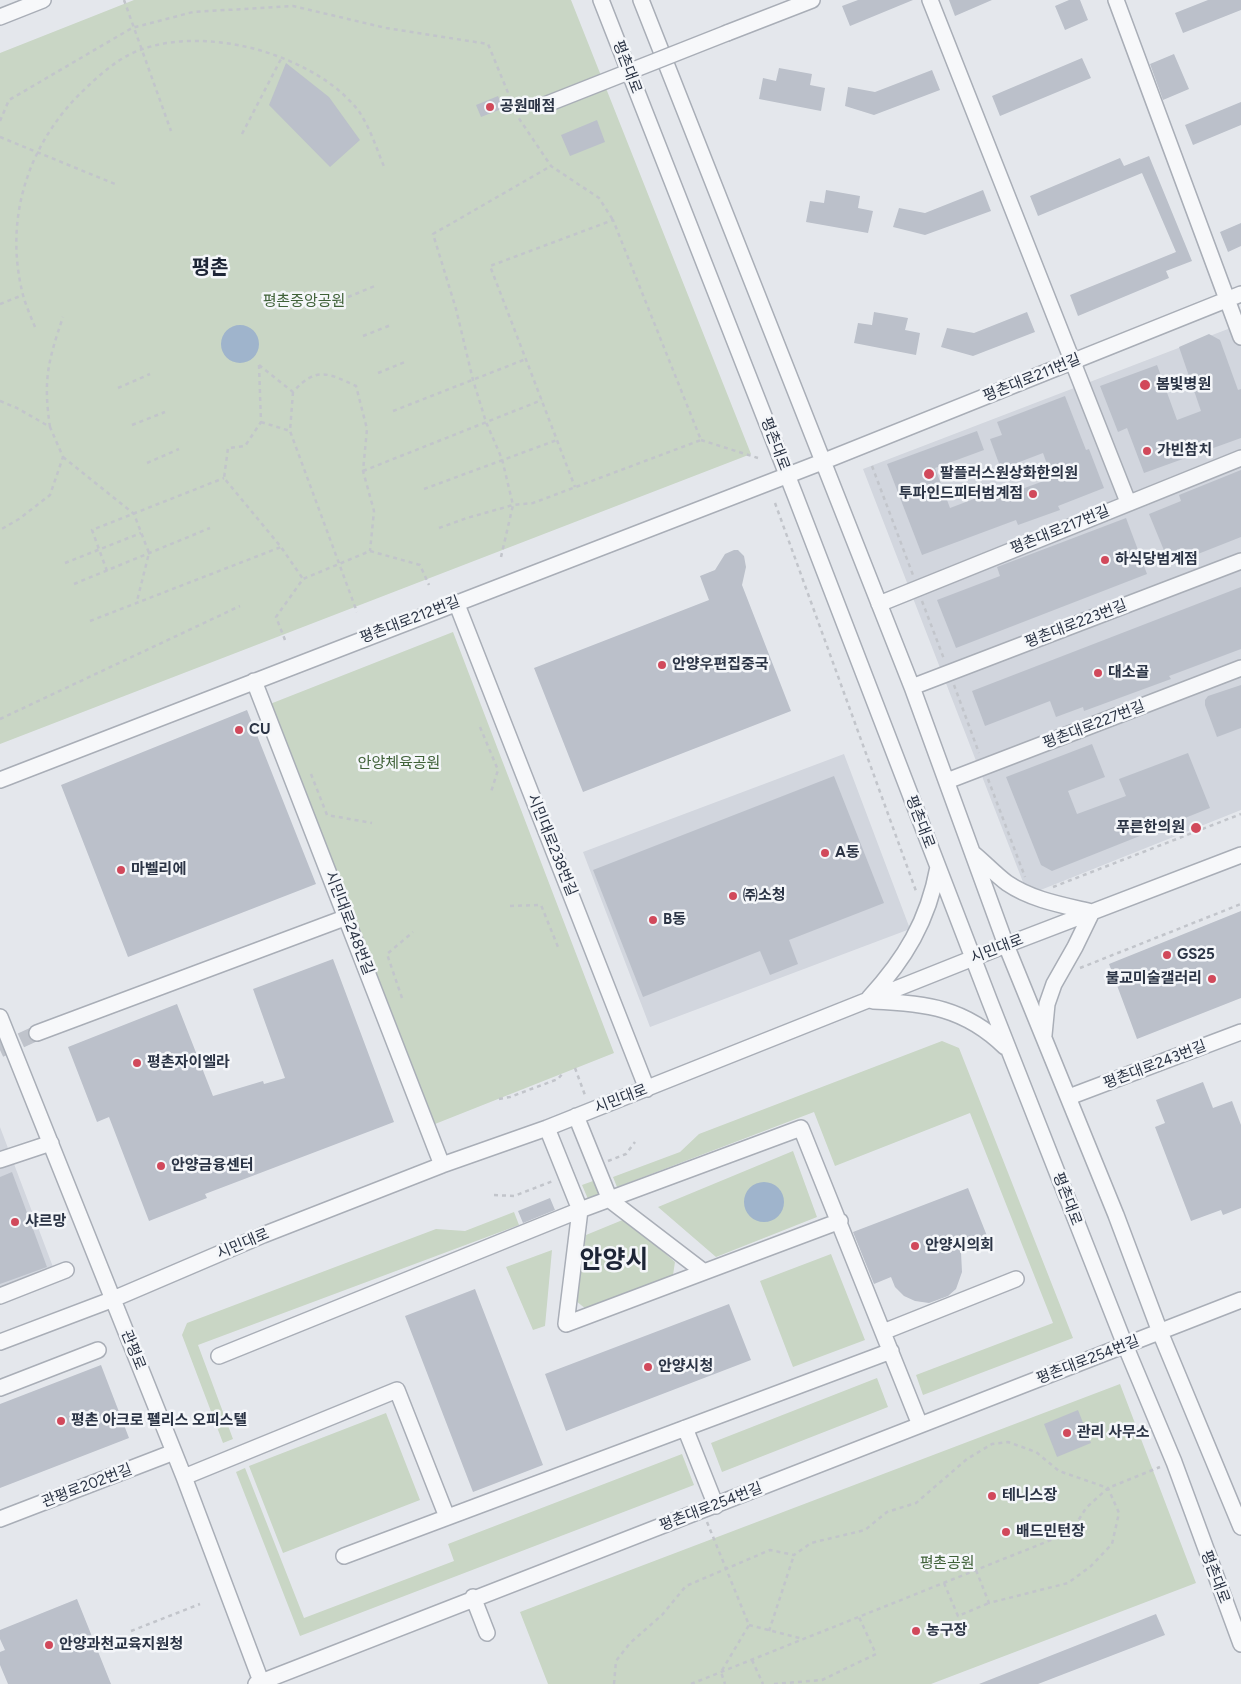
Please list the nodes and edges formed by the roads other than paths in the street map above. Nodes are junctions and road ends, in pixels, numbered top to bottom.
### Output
1 (43, 0) edge
2 (601, 0) edge
3 (641, 0) edge
4 (812, 0) edge
5 (930, 0) edge
6 (1116, 0) edge
7 (0, 17) edge
8 (542, 106) dead end
9 (1241, 294) edge
10 (1226, 300) junction
11 (1241, 337) edge
12 (1072, 362) junction
13 (1241, 458) edge
14 (822, 462) junction
15 (787, 475) junction
16 (1128, 502) junction
17 (1241, 562) edge
18 (456, 602) junction
19 (879, 604) junction
20 (1241, 668) edge
21 (254, 681) junction
22 (912, 687) junction
23 (0, 780) edge
24 (947, 781) junction
25 (973, 853) junction
26 (1241, 855) edge
27 (938, 867) junction
28 (1092, 912) junction
29 (347, 917) junction
30 (1006, 945) junction
31 (972, 958) junction
32 (866, 1001) junction
33 (0, 1017) edge
34 (1241, 1032) edge
35 (37, 1033) tunnel mouth
36 (1044, 1037) junction
37 (1010, 1052) junction
38 (647, 1089) junction
39 (1069, 1097) junction
40 (576, 1116) junction
41 (546, 1128) junction
42 (51, 1142) junction
43 (0, 1160) edge
44 (442, 1165) junction
45 (610, 1200) junction
46 (580, 1210) junction
47 (840, 1221) junction
48 (66, 1270) dead end
49 (704, 1272) junction
50 (1016, 1279) dead end
51 (0, 1296) edge
52 (111, 1300) junction
53 (1241, 1300) edge
54 (883, 1332) junction
55 (1160, 1332) junction
56 (0, 1342) edge
57 (1125, 1345) junction
58 (98, 1350) dead end
59 (890, 1351) junction
60 (219, 1356) dead end
61 (0, 1388) edge
62 (920, 1425) junction
63 (685, 1428) junction
64 (174, 1452) junction
65 (184, 1477) junction
66 (709, 1508) junction
67 (447, 1517) junction
68 (0, 1519) edge
69 (1241, 1527) edge
70 (344, 1556) dead end
71 (473, 1597) junction
72 (486, 1633) dead end
73 (1241, 1644) edge
74 (260, 1683) edge

1 - 7 street
2 - 15 street, 평촌대로
3 - 14 street
4 - 8 street, bridge
5 - 12 street
6 - 10 street
9 - 10 street, 평촌대로211번길
10 - 11 street
10 - 12 street, 평촌대로211번길
12 - 14 street, 평촌대로211번길
12 - 16 street
13 - 16 street, 평촌대로217번길
14 - 15 street, 평촌대로212번길
14 - 19 street
15 - 18 street, 평촌대로212번길
15 - 27 street, 평촌대로
16 - 19 street, 평촌대로217번길
17 - 22 street, 평촌대로223번길
18 - 21 street, 평촌대로212번길
18 - 38 street, 시민대로238번길
19 - 22 street
20 - 24 street, 평촌대로227번길
21 - 23 street, 평촌대로212번길
21 - 29 street, 시민대로248번길
22 - 24 street
24 - 25 street
25 - 28 street
25 - 30 street
26 - 28 street, 시민대로
27 - 31 street, 평촌대로
27 - 32 street
28 - 30 street, 시민대로
28 - 36 street
29 - 35 street
29 - 44 street, 시민대로248번길
30 - 31 street, 시민대로
30 - 36 street
31 - 32 street, 시민대로
31 - 37 street, 평촌대로
32 - 37 street
32 - 38 street, 시민대로
33 - 42 street, 관평로
34 - 39 street, 평촌대로243번길
36 - 39 street
37 - 57 street, 평촌대로
38 - 40 street, 시민대로
39 - 55 street
40 - 41 street, 시민대로
40 - 45 street
41 - 44 street, 시민대로
41 - 46 street
42 - 43 street
42 - 52 street, 관평로
44 - 52 street, 시민대로
45 - 46 street
45 - 47 street
45 - 49 street
46 - 49 street
46 - 60 street
47 - 49 street
47 - 54 street
48 - 51 street
50 - 54 street
52 - 56 street, 시민대로
52 - 64 street, 관평로
53 - 55 street, 평촌대로254번길
54 - 59 street
55 - 57 street, 평촌대로254번길
55 - 69 street
57 - 62 street, 평촌대로254번길
57 - 73 street, 평촌대로
58 - 61 street
59 - 62 street
59 - 63 street
62 - 66 street, 평촌대로254번길
63 - 66 street
63 - 67 street
64 - 65 street, 관평로
64 - 68 street, 관평로202번길
65 - 67 street
65 - 74 street, 관평로
66 - 71 street, 평촌대로254번길
67 - 70 street
71 - 72 street
71 - 74 street, 평촌대로254번길

